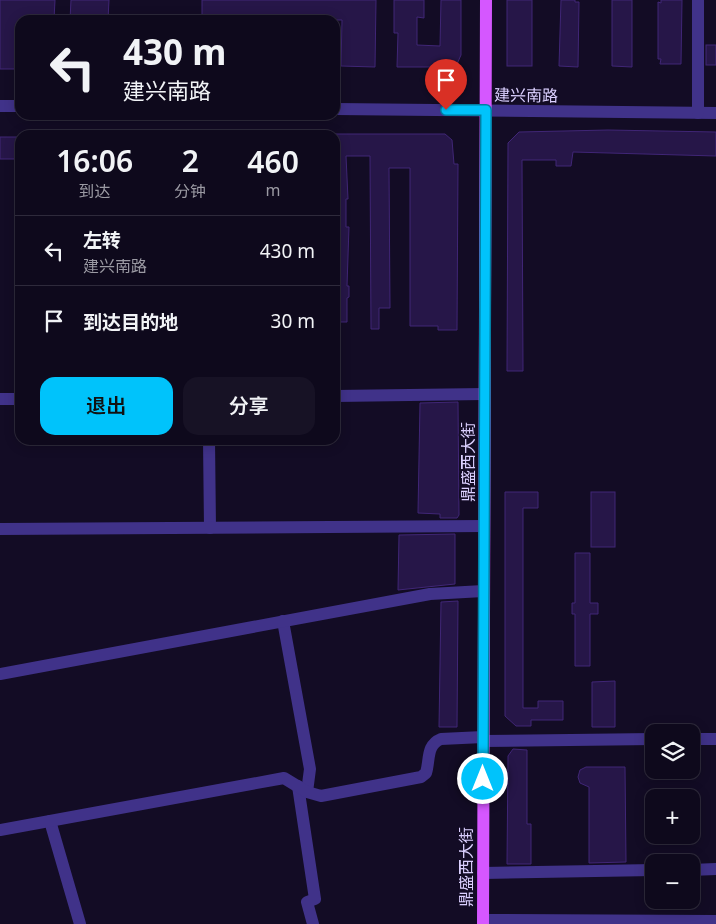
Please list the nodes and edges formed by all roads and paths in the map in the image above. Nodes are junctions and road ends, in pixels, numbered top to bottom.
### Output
1 (486, 0) edge
2 (698, 0) edge
3 (0, 106) edge
4 (15, 106) edge
5 (340, 109) edge
6 (486, 110) junction
7 (698, 113) junction
8 (716, 113) edge
9 (484, 394) junction
10 (340, 396) edge
11 (0, 399) edge
12 (15, 399) edge
13 (209, 445) edge
14 (484, 526) junction
15 (0, 528) edge
16 (210, 528) junction
17 (483, 591) junction
18 (283, 621) junction
19 (0, 674) edge
20 (483, 739) junction
21 (645, 739) edge
22 (700, 739) edge
23 (716, 739) edge
24 (302, 789) junction
25 (50, 821) junction
26 (0, 830) edge
27 (645, 870) edge
28 (700, 870) edge
29 (716, 870) edge
30 (483, 873) junction
31 (716, 921) edge
32 (483, 922) edge
33 (80, 924) edge
34 (313, 924) edge

1 - 6 main road, 鼎盛西大街
2 - 7 street
3 - 4 street
5 - 6 street, 建兴南路
6 - 7 street, 建兴南路
6 - 9 main road, 鼎盛西大街
7 - 8 street, 建兴南路
9 - 10 street
9 - 14 main road, 鼎盛西大街
11 - 12 street
13 - 16 street
14 - 16 street
14 - 17 main road, 鼎盛西大街
15 - 16 street
17 - 18 street
17 - 20 main road, 鼎盛西大街
18 - 19 street
18 - 24 street
20 - 21 street
20 - 24 street
20 - 30 main road, 鼎盛西大街
22 - 23 street
24 - 25 street
24 - 34 street
25 - 26 street
25 - 33 street
27 - 30 street
28 - 29 street
30 - 32 main road, 鼎盛西大街
31 - 32 street

